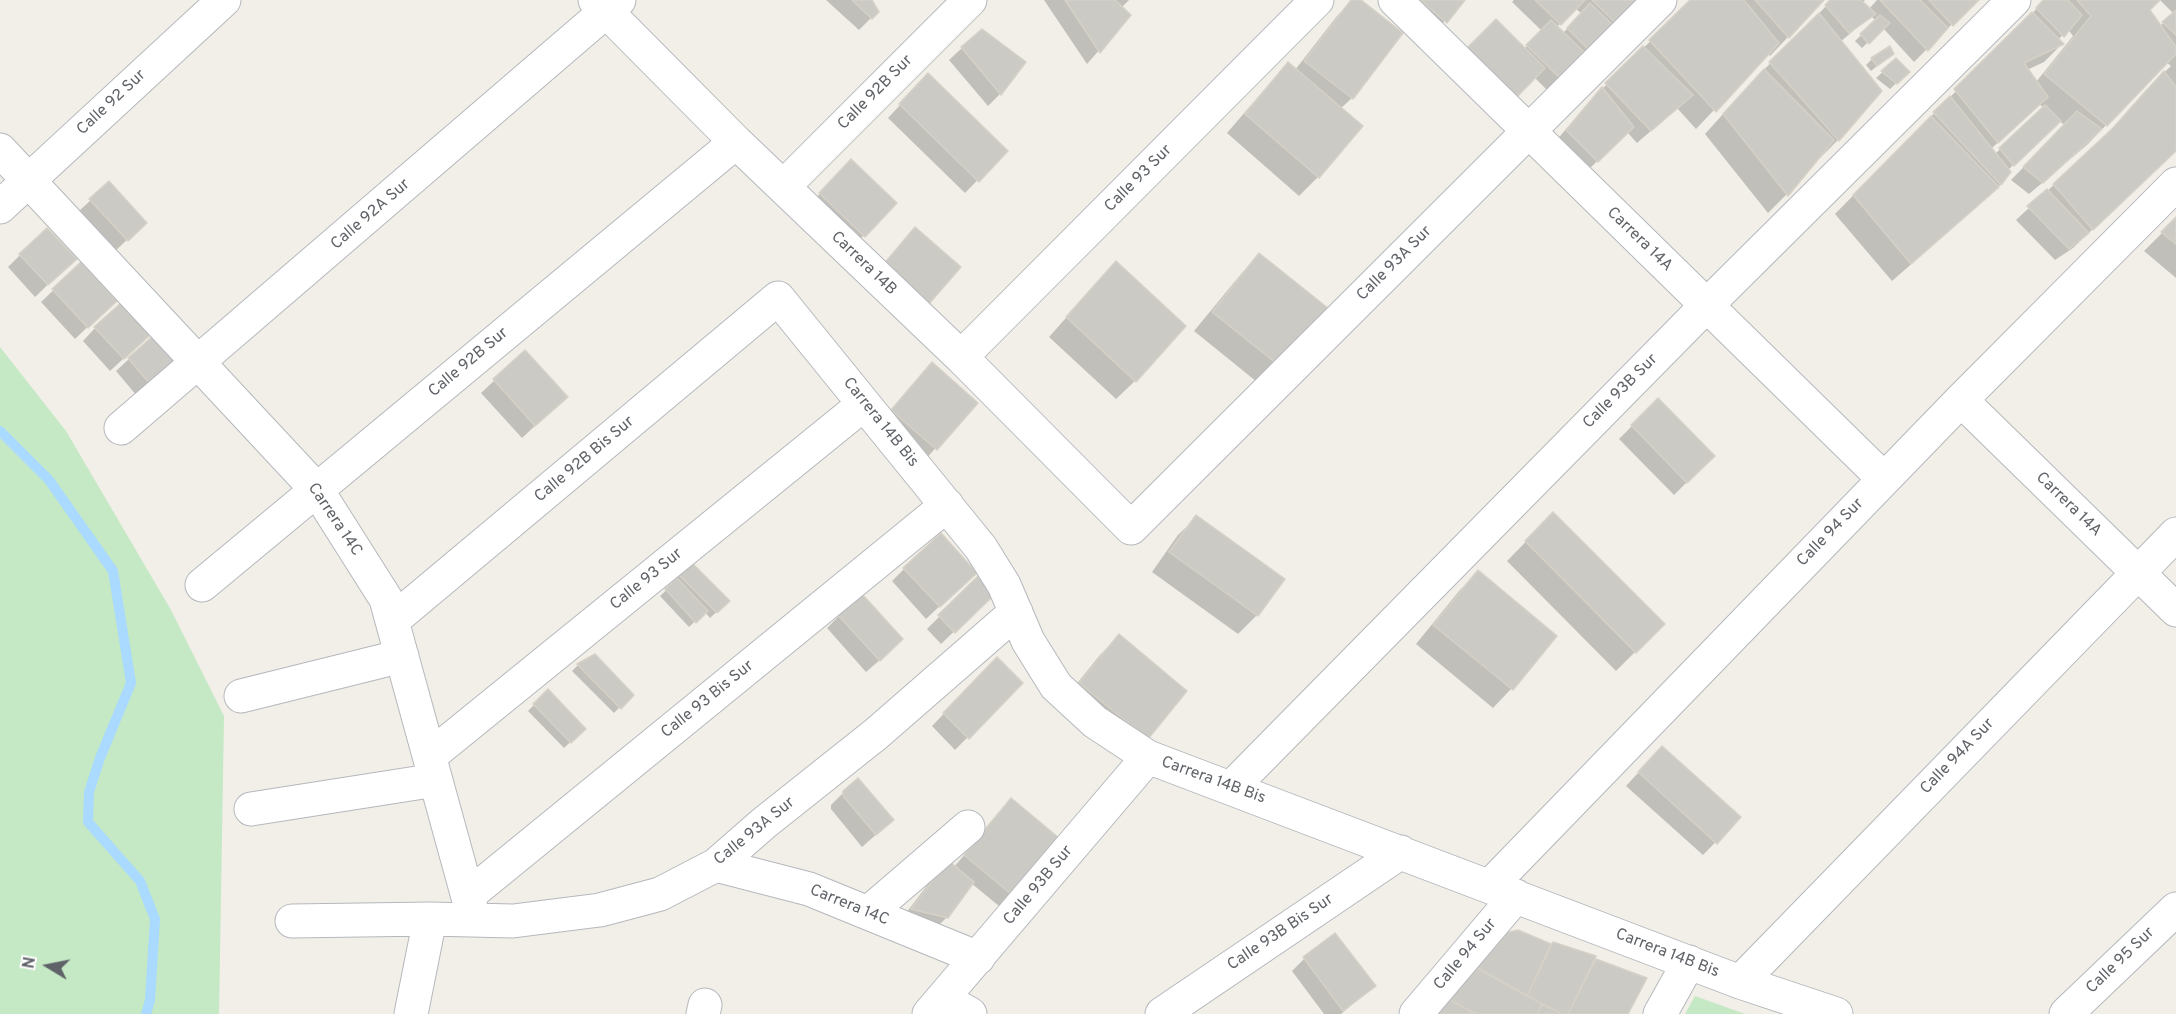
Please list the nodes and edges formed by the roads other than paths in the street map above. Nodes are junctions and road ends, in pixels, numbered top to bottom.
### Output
1 (224, 0) edge
2 (970, 0) edge
3 (1317, 0) edge
4 (1395, 0) edge
5 (1660, 0) edge
6 (2014, 0) edge
7 (607, 4) edge
8 (1528, 131) junction
9 (736, 141) junction
10 (0, 150) edge
11 (28, 180) junction
12 (2176, 184) edge
13 (783, 187) junction
14 (0, 207) edge
15 (778, 298) joint
16 (1707, 306) junction
17 (961, 357) junction
18 (198, 362) junction
19 (1961, 400) junction
20 (864, 404) junction
21 (121, 428) dead end
22 (1884, 479) junction
23 (316, 490) junction
24 (947, 505) junction
25 (1131, 528) joint
26 (2176, 534) edge
27 (2137, 572) junction
28 (202, 585) dead end
29 (2176, 610) edge
30 (1016, 612) junction
31 (392, 621) junction
32 (402, 656) junction
33 (241, 696) dead end
34 (1148, 757) junction
35 (433, 768) junction
36 (1231, 788) junction
37 (250, 809) dead end
38 (968, 827) dead end
39 (1401, 852) junction
40 (716, 865) junction
41 (1503, 891) junction
42 (472, 907) junction
43 (2176, 909) edge
44 (867, 913) junction
45 (430, 919) junction
46 (292, 921) dead end
47 (978, 958) junction
48 (1689, 962) junction
49 (1740, 982) junction
50 (947, 1009) edge
51 (411, 1014) edge
52 (1162, 1014) edge
53 (1416, 1014) edge
54 (1660, 1014) edge
55 (1836, 1014) edge
56 (2066, 1014) edge

1 - 11 street, Calle 92 Sur
2 - 13 street, Calle 92B Sur
3 - 17 street, Calle 93 Sur
4 - 8 street, Carrera 14A
5 - 8 street, Calle 93A Sur
6 - 16 street, Calle 93B Sur
7 - 9 street, Carrera 14B
7 - 18 street, Calle 92A Sur
8 - 16 street, Carrera 14A
8 - 25 street, Calle 93A Sur
9 - 13 street, Carrera 14B
9 - 23 street, Calle 92B Sur
10 - 11 street, Carrera 14C
11 - 14 street, Calle 92 Sur
11 - 18 street, Carrera 14C
12 - 19 street, Calle 94 Sur
13 - 17 street, Carrera 14B
15 - 20 street, Carrera 14B Bis
15 - 31 street, Calle 92B Bis Sur
16 - 22 street, Carrera 14A
16 - 36 street, Calle 93B Sur
17 - 25 street, Carrera 14B
18 - 21 street, Calle 92A Sur
18 - 23 street, Carrera 14C
19 - 22 street, Calle 94 Sur
19 - 27 street, Carrera 14A
20 - 24 street, Carrera 14B Bis
20 - 35 street, Calle 93 Sur
22 - 41 street, Calle 94 Sur
23 - 28 street, Calle 92B Sur
23 - 31 street, Carrera 14C
24 - 30 street, Carrera 14B Bis
24 - 42 street, Calle 93 Bis Sur
26 - 27 street, Calle 94A Sur
27 - 29 street, Carrera 14A
27 - 49 street, Calle 94A Sur
30 - 34 street, Carrera 14B Bis
30 - 40 street, Calle 93A Sur
31 - 32 street, Carrera 14C
32 - 33 street
32 - 35 street, Carrera 14C
34 - 36 street, Carrera 14B Bis
34 - 47 street, Calle 93B Sur
35 - 37 street
35 - 42 street, Carrera 14C
36 - 39 street, Carrera 14B Bis
38 - 44 street
39 - 41 street, Carrera 14B Bis
39 - 52 street, Calle 93B Bis Sur
40 - 42 street, Calle 93A Sur
40 - 44 street, Carrera 14C
41 - 48 street, Carrera 14B Bis
41 - 53 street, Calle 94 Sur
42 - 45 street, Calle 93A Sur
43 - 56 street, Calle 95 Sur
44 - 47 street, Carrera 14C
45 - 46 street, Calle 93A Sur
45 - 51 street
47 - 50 street, Calle 93B Sur
48 - 49 street, Carrera 14B Bis
48 - 54 street
49 - 55 street, Carrera 14B Bis

